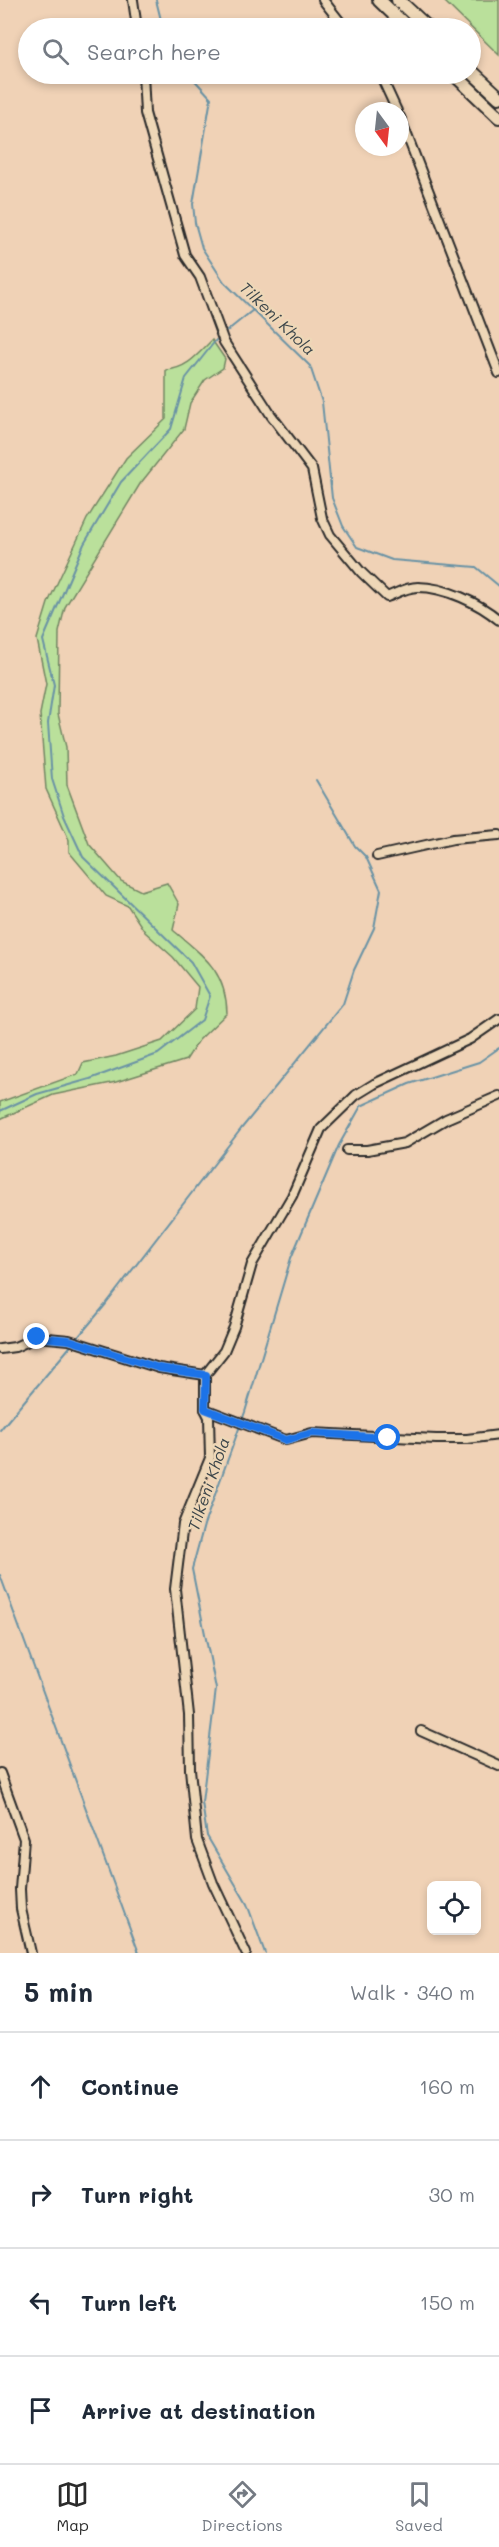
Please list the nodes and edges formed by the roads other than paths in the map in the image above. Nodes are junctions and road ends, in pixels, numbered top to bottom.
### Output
1 (133, 0) edge
2 (323, 0) edge
3 (378, 0) edge
4 (398, 0) edge
5 (136, 18) edge
6 (337, 18) edge
7 (397, 18) edge
8 (417, 18) edge
9 (481, 80) edge
10 (143, 84) edge
11 (385, 84) edge
12 (464, 84) edge
13 (499, 98) edge
14 (393, 102) edge
15 (499, 117) edge
16 (409, 140) edge
17 (499, 374) edge
18 (499, 620) edge
19 (499, 835) edge
20 (377, 856) dead end
21 (499, 1019) edge
22 (499, 1096) edge
23 (347, 1150) dead end
24 (0, 1349) edge
25 (206, 1375) junction
26 (205, 1409) junction
27 (499, 1435) edge
28 (421, 1731) dead end
29 (499, 1766) edge
30 (0, 1773) edge
31 (32, 1953) edge
32 (246, 1953) edge

1 - 5 street
2 - 6 street
3 - 7 main road
4 - 8 main road
9 - 13 main road
10 - 18 street
11 - 14 street
12 - 15 main road
16 - 17 street
19 - 20 street
21 - 25 street
22 - 23 street
24 - 25 street
25 - 26 street
26 - 27 street
26 - 32 street
28 - 29 street
30 - 31 street

